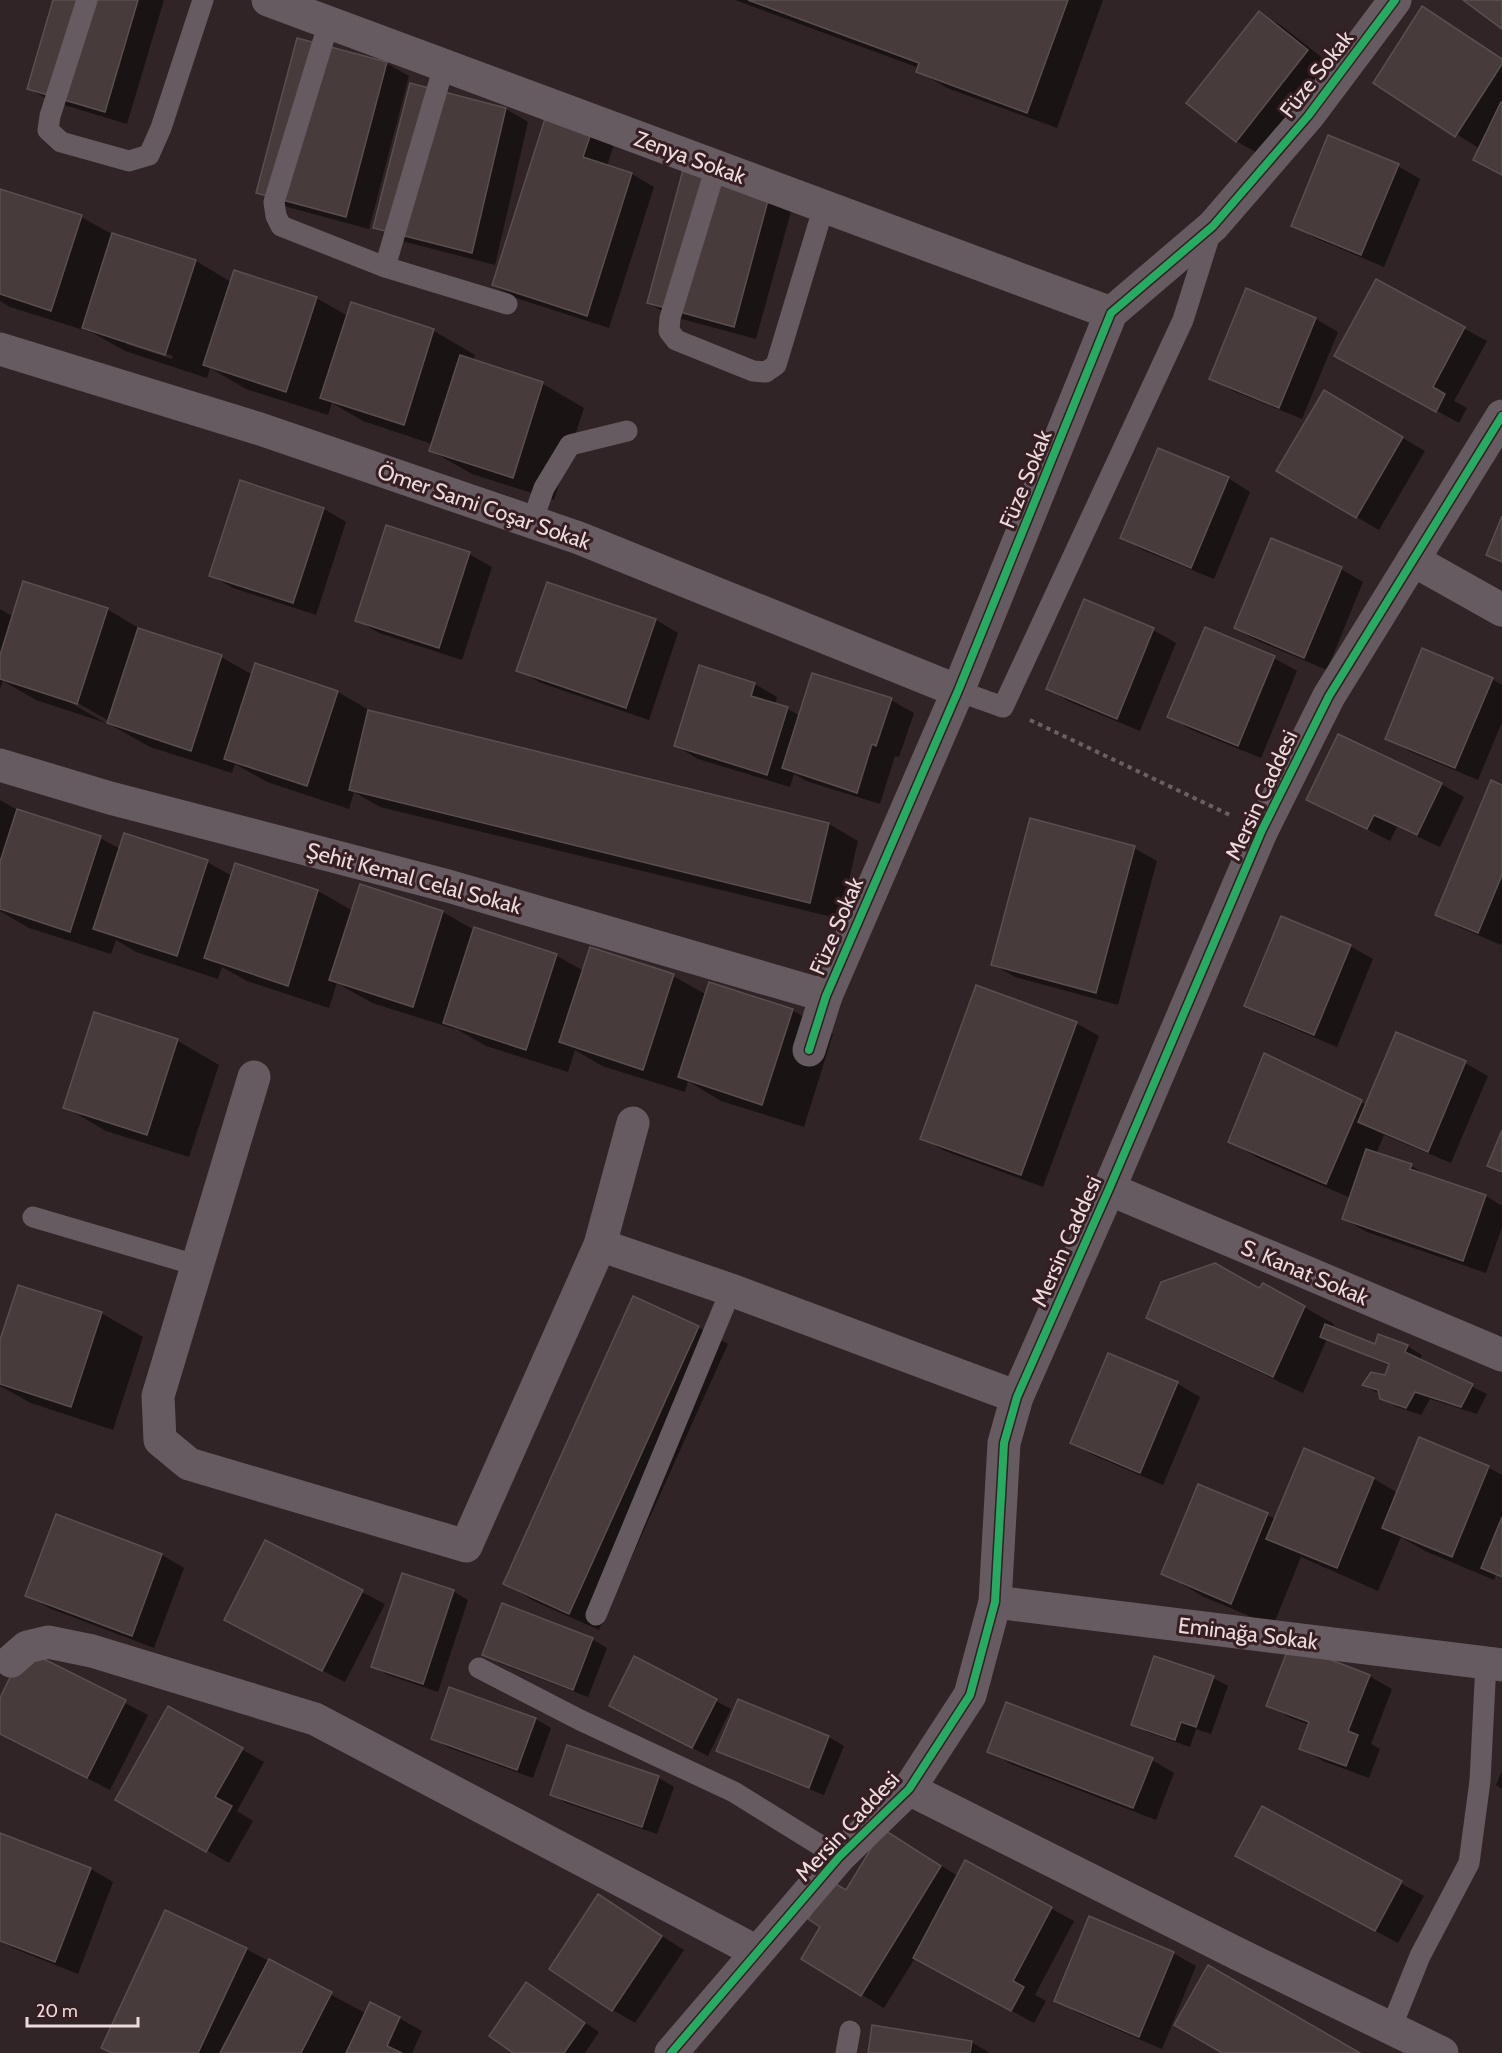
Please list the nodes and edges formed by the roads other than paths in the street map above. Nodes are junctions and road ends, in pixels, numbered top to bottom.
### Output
1 (87, 0) edge
2 (203, 0) edge
3 (268, 0) edge
4 (1395, 0) edge
5 (329, 22) junction
6 (444, 66) junction
7 (716, 166) junction
8 (824, 206) junction
9 (1213, 225) junction
10 (385, 267) junction
11 (507, 304) dead end
12 (1112, 313) junction
13 (0, 348) edge
14 (1502, 416) edge
15 (627, 431) dead end
16 (532, 522) junction
17 (1413, 560) junction
18 (1502, 610) edge
19 (958, 691) junction
20 (0, 765) edge
21 (826, 996) junction
22 (809, 1050) dead end
23 (254, 1077) dead end
24 (633, 1123) dead end
25 (1109, 1189) junction
26 (33, 1217) dead end
27 (600, 1245) junction
28 (196, 1265) junction
29 (731, 1290) junction
30 (1502, 1355) edge
31 (1017, 1397) junction
32 (995, 1602) junction
33 (596, 1615) dead end
34 (1494, 1664) edge
35 (479, 1668) dead end
36 (5, 1670) edge
37 (909, 1789) junction
38 (839, 1857) junction
39 (757, 1952) junction
40 (1391, 2028) junction
41 (850, 2031) dead end
42 (671, 2053) edge
43 (846, 2053) edge
44 (1442, 2053) edge

1 - 2 lane
3 - 5 street, Zenya Sokak
4 - 9 street, Füze Sokak
5 - 6 street, Zenya Sokak
5 - 10 lane
6 - 7 street, Zenya Sokak
6 - 10 lane
7 - 8 street, Zenya Sokak
7 - 8 lane
8 - 12 street, Zenya Sokak
9 - 12 street, Füze Sokak
9 - 19 lane
10 - 11 lane
12 - 19 street, Füze Sokak
13 - 16 street, Ömer Sami Coşar Sokak
14 - 17 street, Mersin Caddesi
15 - 16 lane
16 - 19 street, Ömer Sami Coşar Sokak
17 - 18 street
17 - 25 street, Mersin Caddesi
19 - 21 street, Füze Sokak
20 - 21 street, Şehit Kemal Celal Sokak
21 - 22 street, Füze Sokak
23 - 28 street
24 - 27 street
25 - 30 street, S. Kanat Sokak
25 - 31 street, Mersin Caddesi
26 - 28 lane
27 - 28 street
27 - 29 street
29 - 31 street
29 - 33 lane
31 - 32 street, Mersin Caddesi
32 - 34 street, Eminağa Sokak
32 - 37 street, Mersin Caddesi
34 - 40 lane
35 - 38 lane
36 - 39 street
37 - 38 street, Mersin Caddesi
37 - 40 street
38 - 39 street, Mersin Caddesi
39 - 42 street, Mersin Caddesi
40 - 44 street
41 - 43 lane

